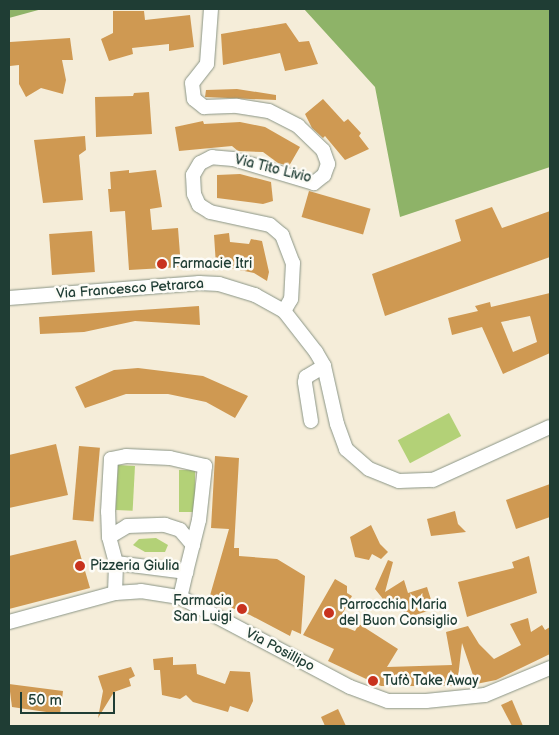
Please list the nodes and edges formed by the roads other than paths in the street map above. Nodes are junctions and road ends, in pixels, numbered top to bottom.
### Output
1 (211, 9) edge
2 (9, 298) edge
3 (284, 312) junction
4 (324, 366) junction
5 (311, 421) dead end
6 (550, 427) edge
7 (109, 537) junction
8 (193, 545) junction
9 (116, 563) junction
10 (186, 572) junction
11 (115, 593) junction
12 (180, 598) junction
13 (9, 622) edge
14 (550, 668) edge

1 - 3 street, Via Tito Livio
2 - 3 street, Via Francesco Petrarca
3 - 4 street, Via Francesco Petrarca
4 - 5 street
4 - 6 street, Via Francesco Petrarca
7 - 8 street
7 - 8 street
7 - 9 street
8 - 10 street
9 - 10 street
9 - 11 street
10 - 12 street
11 - 12 street, Via Posillipo
11 - 13 street, Via Posillipo
12 - 14 street, Via Posillipo

